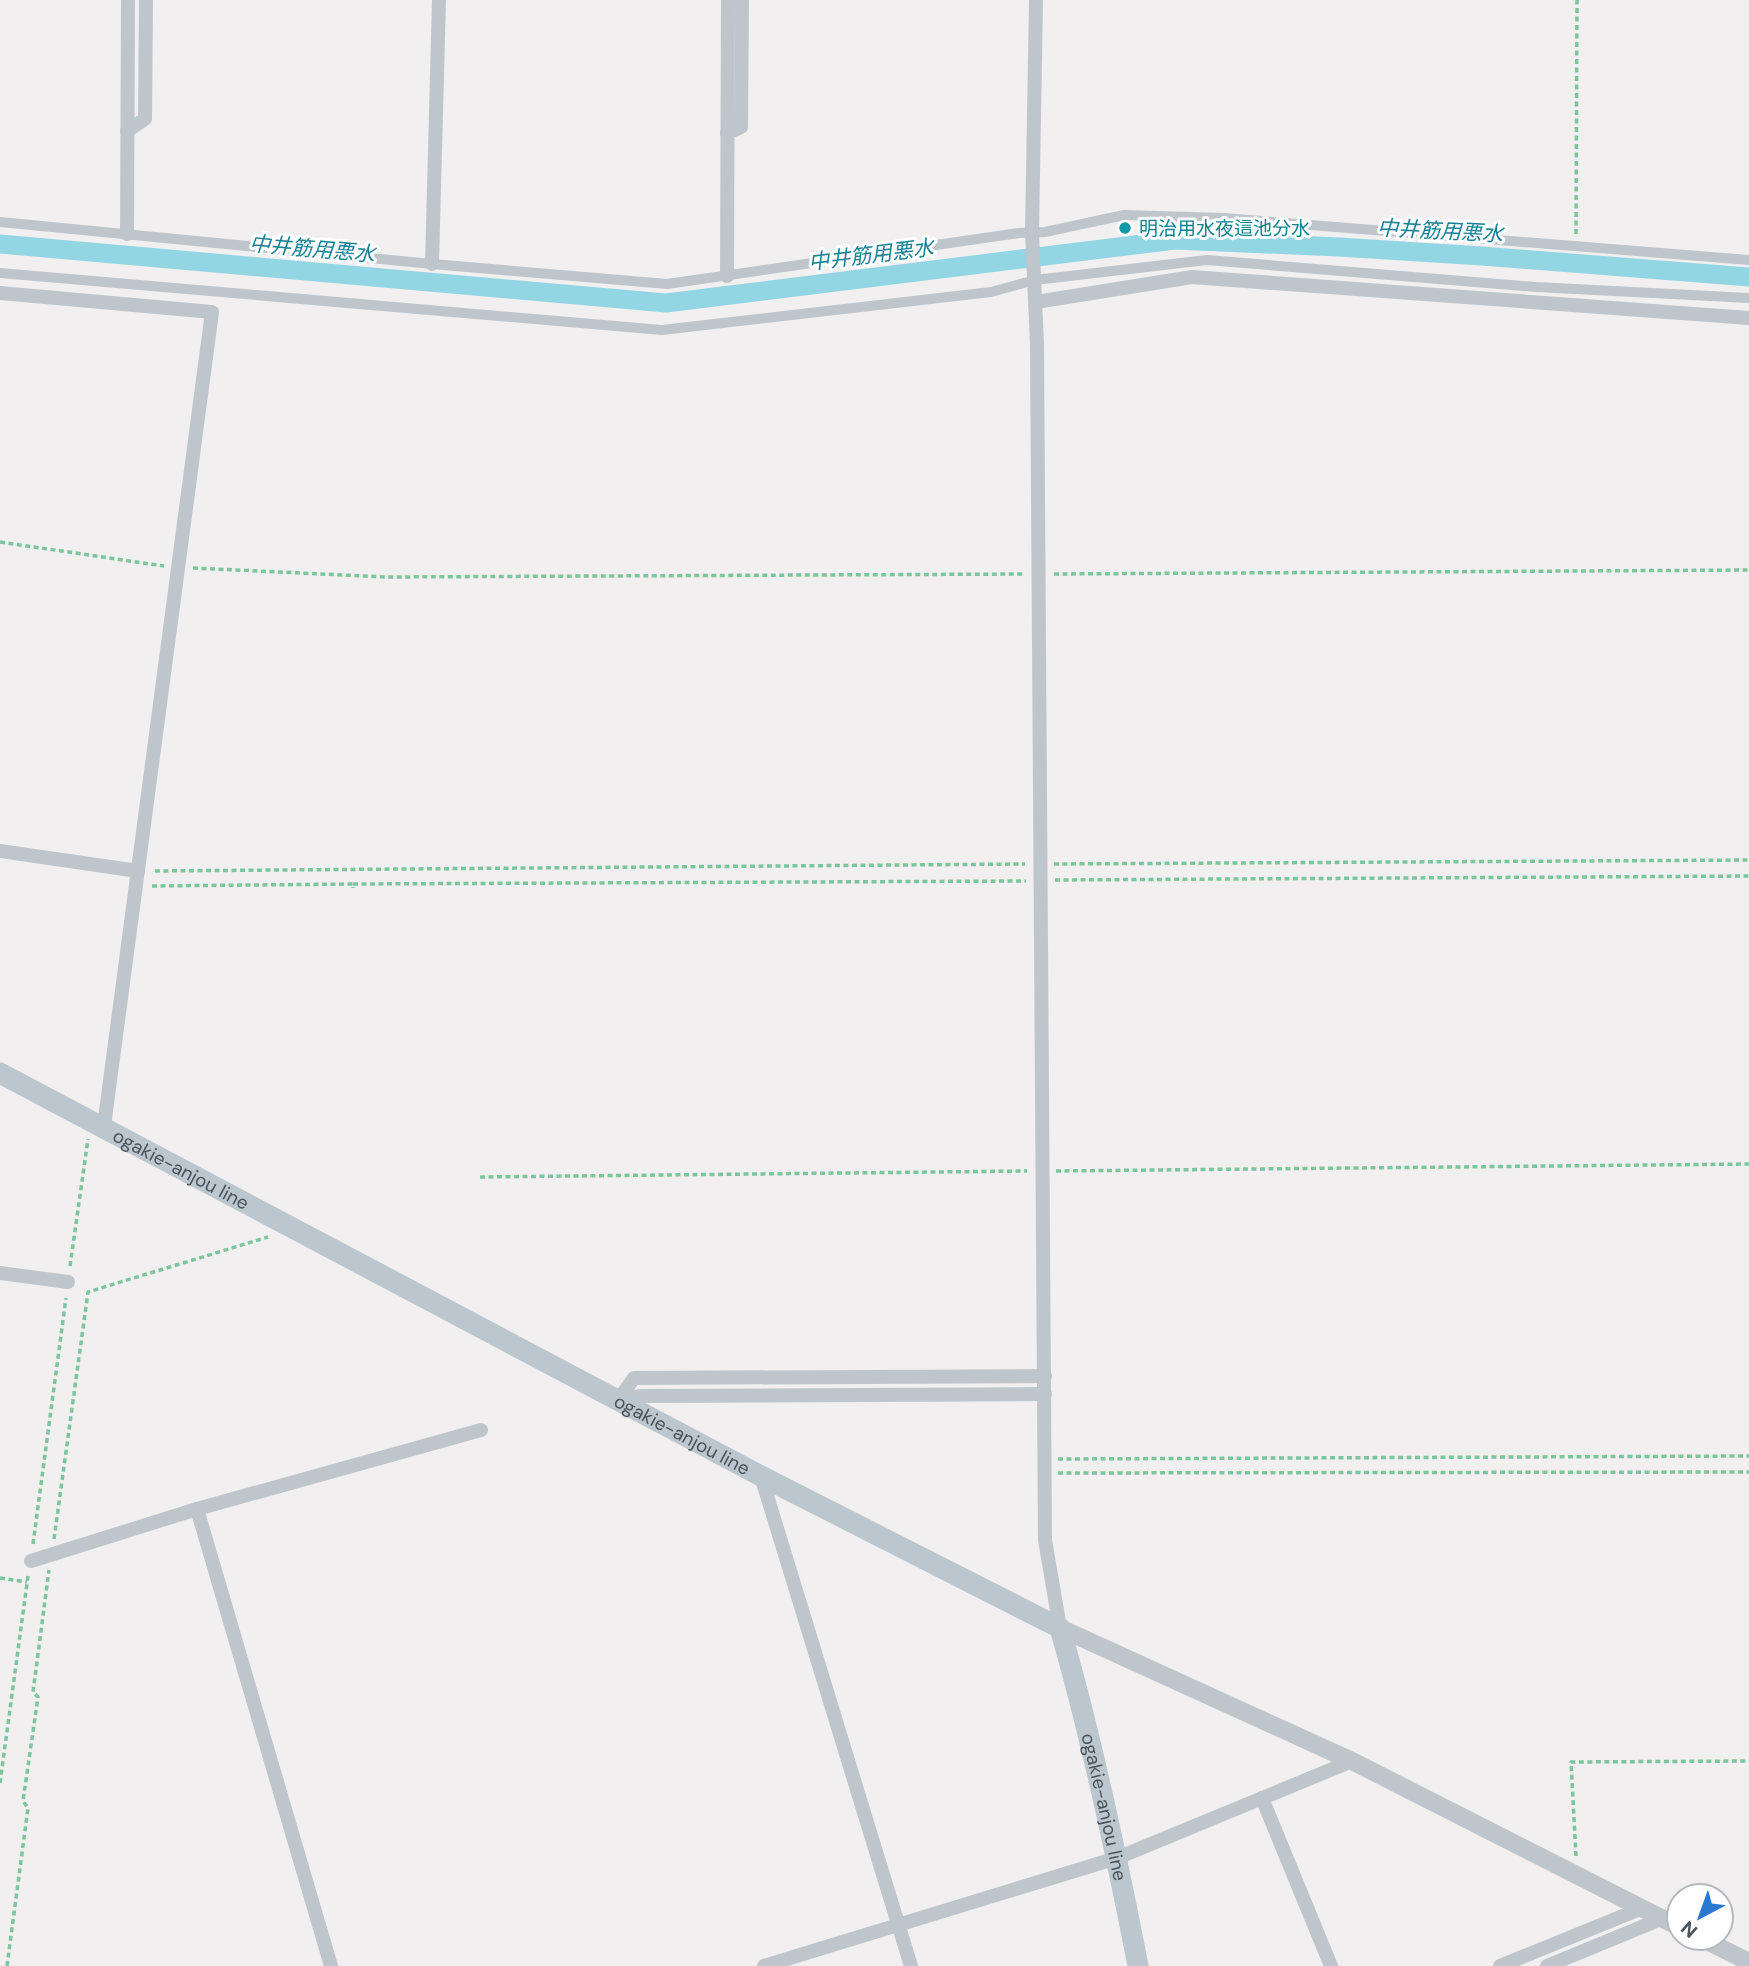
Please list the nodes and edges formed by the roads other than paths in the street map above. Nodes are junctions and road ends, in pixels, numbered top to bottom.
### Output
1 (128, 0) edge
2 (146, 0) edge
3 (439, 0) edge
4 (728, 0) edge
5 (742, 0) edge
6 (1036, 0) edge
7 (127, 131) junction
8 (727, 133) junction
9 (0, 222) edge
10 (127, 234) junction
11 (1032, 239) junction
12 (1749, 260) edge
13 (432, 264) junction
14 (0, 273) edge
15 (727, 276) junction
16 (1035, 277) junction
17 (0, 293) edge
18 (1749, 298) edge
19 (1036, 302) junction
20 (1749, 318) edge
21 (0, 851) edge
22 (137, 879) junction
23 (0, 1073) edge
24 (97, 1123) junction
25 (0, 1273) edge
26 (68, 1282) road end
27 (1045, 1376) junction
28 (1045, 1394) junction
29 (618, 1399) junction
30 (481, 1430) dead end
31 (761, 1476) junction
32 (197, 1509) junction
33 (31, 1561) road end
34 (1060, 1628) junction
35 (1352, 1761) junction
36 (1262, 1798) junction
37 (1117, 1858) junction
38 (1640, 1909) junction
39 (1661, 1919) junction
40 (1665, 1921) edge
41 (898, 1925) junction
42 (1729, 1952) edge
43 (1749, 1962) edge
44 (331, 1966) edge
45 (764, 1966) edge
46 (911, 1966) edge
47 (1138, 1966) edge
48 (1331, 1966) edge
49 (1500, 1966) edge
50 (1547, 1966) edge

1 - 7 street
2 - 7 street
3 - 13 street
4 - 8 street
5 - 8 street
6 - 11 street
7 - 10 street
8 - 15 street
9 - 10 street
10 - 13 street
11 - 12 street
11 - 15 street
11 - 16 street
13 - 15 street
14 - 16 street
16 - 18 street
16 - 19 street
17 - 22 street
19 - 20 street
19 - 27 street
21 - 22 street
22 - 24 street
23 - 24 main road, ogakie-anjou line
24 - 29 main road, ogakie-anjou line
25 - 26 street
27 - 28 street
27 - 29 street
28 - 29 street
28 - 34 street
29 - 31 main road, ogakie-anjou line
30 - 32 street
31 - 34 main road, ogakie-anjou line
31 - 41 street
32 - 33 street
32 - 44 street
34 - 35 street
34 - 37 main road, ogakie-anjou line
35 - 36 street
35 - 38 street
36 - 37 street
36 - 48 street
37 - 41 street
37 - 47 main road, ogakie-anjou line
38 - 39 street
38 - 49 street
39 - 40 street
39 - 50 street
41 - 45 street
41 - 46 street
42 - 43 street

